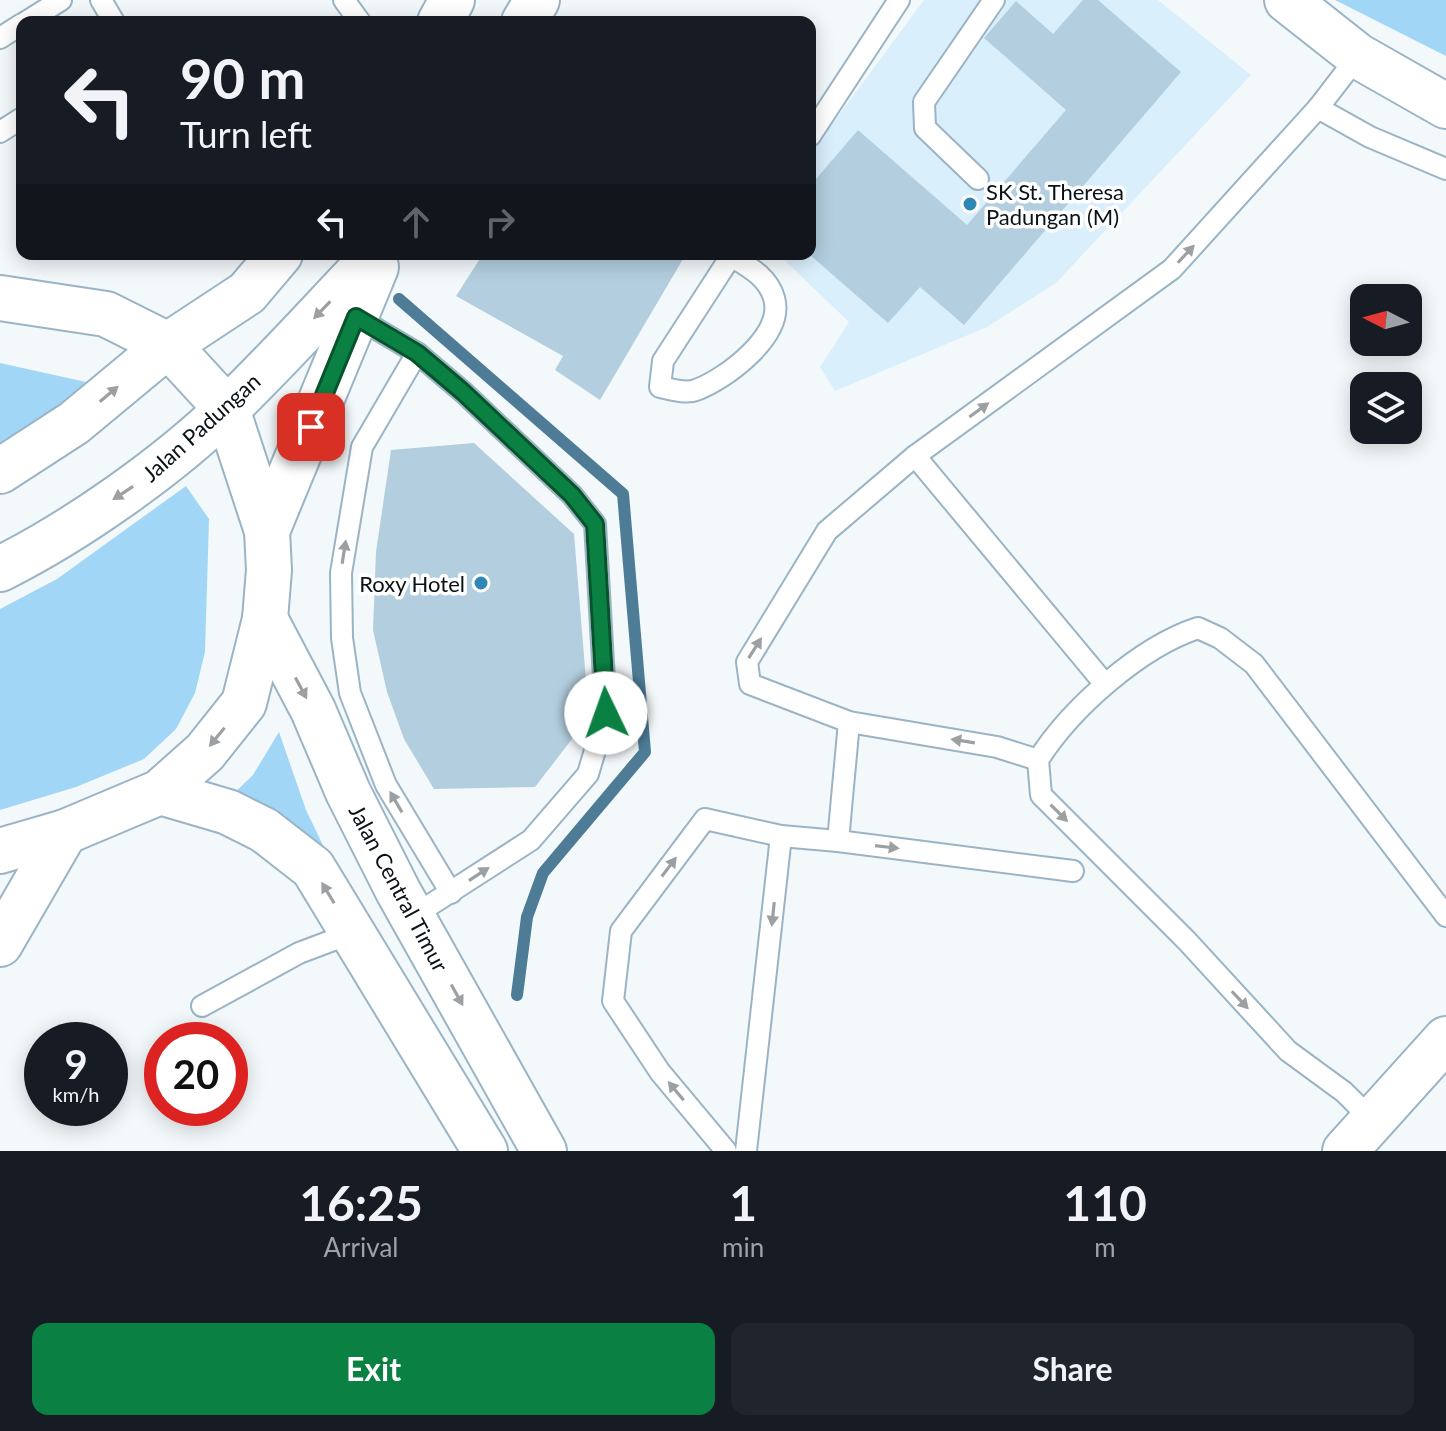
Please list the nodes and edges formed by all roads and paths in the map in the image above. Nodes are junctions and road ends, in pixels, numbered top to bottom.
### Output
1 (61, 0) edge
2 (899, 0) edge
3 (994, 0) edge
4 (1287, 0) edge
5 (35, 16) edge
6 (1358, 56) junction
7 (1446, 106) edge
8 (1318, 108) junction
9 (816, 127) edge
10 (1446, 169) edge
11 (978, 179) dead end
12 (275, 260) edge
13 (373, 260) edge
14 (377, 260) edge
15 (729, 260) edge
16 (739, 260) edge
17 (0, 298) edge
18 (356, 317) junction
19 (168, 345) junction
20 (417, 353) junction
21 (227, 409) junction
22 (915, 456) junction
23 (0, 471) edge
24 (267, 531) junction
25 (0, 569) edge
26 (265, 619) junction
27 (1104, 683) junction
28 (849, 722) junction
29 (1038, 760) junction
30 (160, 792) junction
31 (65, 832) junction
32 (781, 836) junction
33 (838, 841) junction
34 (0, 851) edge
35 (1073, 871) dead end
36 (451, 893) junction
37 (413, 916) junction
38 (1446, 916) edge
39 (352, 933) junction
40 (0, 944) edge
41 (202, 1006) dead end
42 (1446, 1039) edge
43 (1359, 1136) edge
44 (485, 1151) edge
45 (544, 1151) edge
46 (726, 1151) edge
47 (746, 1151) edge

1 - 5 lane
2 - 9 lane
3 - 11 lane
4 - 6 main road
6 - 7 main road
6 - 8 lane
8 - 10 lane
22 -> 8 lane
12 - 19 main road
13 -> 21 main road, Jalan Padungan
14 - 18 main road
15 - 16 lane
17 - 19 main road
18 - 20 lane
18 - 24 main road
19 - 21 main road
23 -> 19 main road
36 -> 20 lane
36 -> 20 lane
21 - 24 main road
21 -> 25 main road, Jalan Padungan
22 - 27 lane
28 -> 22 lane
24 - 26 main road
26 -> 30 main road
26 -> 37 main road, Jalan Central Timur
27 - 29 lane
27 - 38 lane
29 -> 28 lane
28 - 33 lane
29 -> 43 lane
30 - 31 main road
39 -> 30 main road
31 - 34 main road
31 - 40 main road
32 - 33 lane
46 -> 32 lane
32 -> 47 lane
33 -> 35 lane
36 - 37 lane
37 -> 45 main road, Jalan Central Timur
39 - 41 lane
39 - 44 main road
42 - 43 main road

